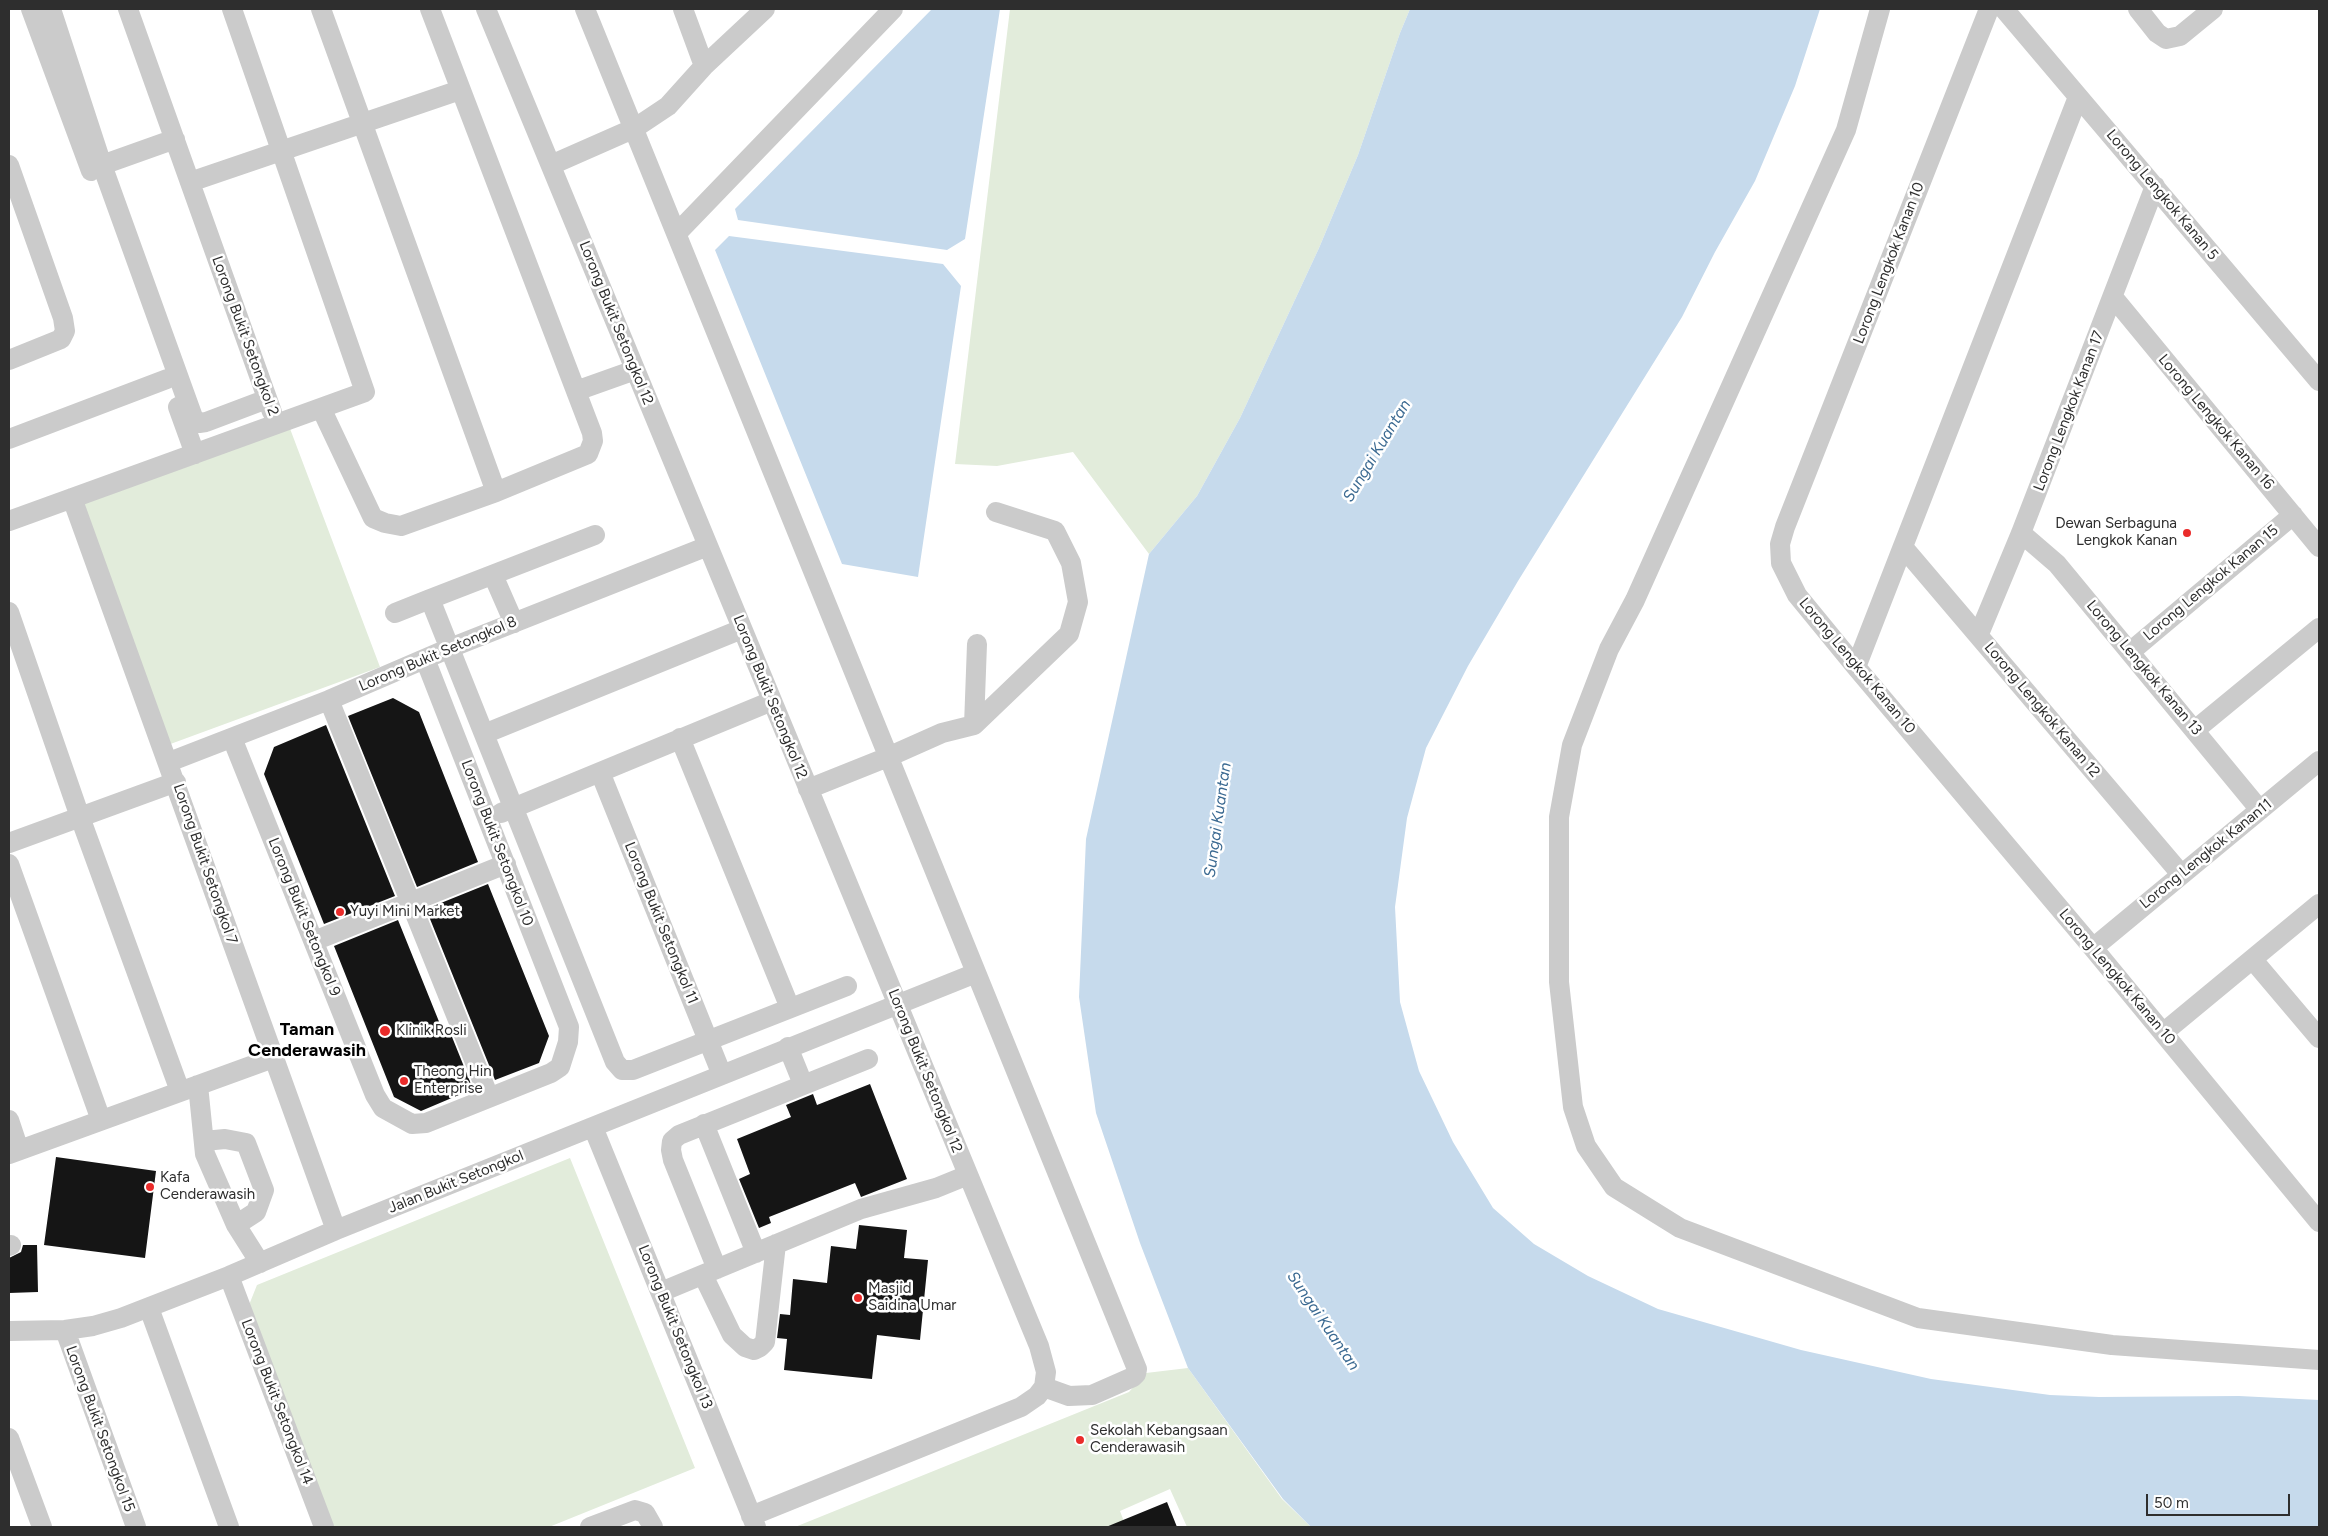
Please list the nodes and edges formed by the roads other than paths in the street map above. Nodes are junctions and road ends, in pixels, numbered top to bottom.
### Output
1 (31, 9) edge
2 (51, 9) edge
3 (128, 9) edge
4 (232, 9) edge
5 (321, 9) edge
6 (430, 9) edge
7 (486, 9) edge
8 (586, 9) edge
9 (683, 9) edge
10 (765, 9) edge
11 (893, 9) edge
12 (1880, 9) edge
13 (1989, 9) edge
14 (2004, 9) edge
15 (2138, 9) edge
16 (2213, 9) edge
17 (704, 66) junction
18 (460, 90) junction
19 (2078, 97) junction
20 (362, 123) junction
21 (635, 128) junction
22 (175, 139) junction
23 (282, 151) junction
24 (102, 164) junction
25 (9, 165) edge
26 (551, 165) junction
27 (190, 182) junction
28 (2156, 186) junction
29 (678, 232) junction
30 (2113, 297) junction
31 (9, 360) edge
32 (635, 370) junction
33 (167, 379) junction
34 (2319, 381) edge
35 (576, 391) junction
36 (267, 399) junction
37 (320, 408) junction
38 (276, 424) junction
39 (9, 439) edge
40 (195, 454) junction
41 (496, 492) junction
42 (72, 498) junction
43 (996, 512) dead end
44 (2292, 515) junction
45 (9, 521) edge
46 (2021, 533) junction
47 (596, 535) dead end
48 (708, 546) junction
49 (1903, 547) junction
50 (2319, 547) edge
51 (493, 575) junction
52 (430, 599) junction
53 (9, 612) edge
54 (395, 613) dead end
55 (514, 623) junction
56 (2319, 628) edge
57 (742, 629) junction
58 (1979, 634) junction
59 (976, 644) dead end
60 (450, 648) junction
61 (2130, 652) junction
62 (425, 660) junction
63 (1856, 667) junction
64 (329, 700) junction
65 (772, 702) junction
66 (974, 724) junction
67 (2195, 730) junction
68 (484, 734) junction
69 (232, 738) junction
70 (680, 738) junction
71 (888, 758) junction
72 (2319, 761) edge
73 (169, 762) junction
74 (600, 772) junction
75 (176, 782) junction
76 (808, 790) junction
77 (514, 808) junction
78 (2260, 810) junction
79 (80, 817) junction
80 (488, 819) junction
81 (9, 843) edge
82 (9, 864) edge
83 (506, 864) junction
84 (2181, 874) junction
85 (410, 902) junction
86 (2319, 904) edge
87 (314, 941) junction
88 (2093, 948) junction
89 (2253, 960) junction
90 (976, 973) junction
91 (847, 986) dead end
92 (897, 1004) junction
93 (790, 1008) junction
94 (2163, 1033) junction
95 (2319, 1038) edge
96 (708, 1039) junction
97 (788, 1047) junction
98 (272, 1058) junction
99 (868, 1059) dead end
100 (722, 1075) junction
101 (803, 1084) junction
102 (189, 1088) junction
103 (489, 1097) junction
104 (9, 1120) edge
105 (101, 1120) junction
106 (704, 1124) junction
107 (593, 1127) junction
108 (204, 1140) junction
109 (14, 1152) edge
110 (968, 1175) junction
111 (2319, 1222) edge
112 (236, 1225) junction
113 (336, 1230) junction
114 (776, 1244) junction
115 (756, 1253) junction
116 (260, 1263) junction
117 (710, 1272) junction
118 (230, 1276) junction
119 (661, 1292) junction
120 (149, 1308) junction
121 (65, 1330) junction
122 (9, 1331) edge
123 (2319, 1360) edge
124 (1044, 1387) junction
125 (9, 1438) edge
126 (754, 1521) edge
127 (42, 1527) edge
128 (136, 1527) edge
129 (229, 1527) edge
130 (324, 1527) edge
131 (590, 1527) edge
132 (653, 1527) edge

1 - 33 street
2 - 24 street
3 - 22 street, Lorong Bukit Setongkol 2
4 - 23 street
5 - 20 street
6 - 18 street
7 - 26 street, Lorong Bukit Setongkol 12
8 - 21 street
9 - 17 street
10 - 17 street
11 - 29 street
12 - 123 street
13 - 63 street, Lorong Lengkok Kanan 10
14 - 19 street, Lorong Lengkok Kanan 5
15 - 16 street
17 - 21 street
18 - 20 street
18 - 35 street
19 - 28 street, Lorong Lengkok Kanan 5
19 - 49 street
20 - 23 street
20 - 41 street
21 - 26 street
21 - 29 street
22 - 24 street
22 - 27 street, Lorong Bukit Setongkol 2
23 - 27 street
23 - 37 street
24 - 36 street
25 - 31 street
26 - 32 street, Lorong Bukit Setongkol 12
27 - 36 street, Lorong Bukit Setongkol 2
28 - 30 street, Lorong Lengkok Kanan 17
28 - 34 street, Lorong Lengkok Kanan 5
29 - 71 street
30 - 44 street, Lorong Lengkok Kanan 16
30 - 46 street, Lorong Lengkok Kanan 17
32 - 35 street
32 - 48 street, Lorong Bukit Setongkol 12
33 - 39 street
33 - 40 street
35 - 41 street
36 - 38 street, Lorong Bukit Setongkol 2
37 - 38 street
37 - 41 street
38 - 40 street, Lorong Bukit Setongkol 2
40 - 42 street, Lorong Bukit Setongkol 2
42 - 45 street, Lorong Bukit Setongkol 2
42 - 73 street, Lorong Bukit Setongkol 7
43 - 66 street
44 - 50 street, Lorong Lengkok Kanan 16
44 - 61 street, Lorong Lengkok Kanan 15
46 - 58 street, Lorong Lengkok Kanan 17
46 - 61 street, Lorong Lengkok Kanan 13
47 - 51 street
48 - 55 street, Lorong Bukit Setongkol 8
48 - 57 street, Lorong Bukit Setongkol 12
49 - 58 street, Lorong Lengkok Kanan 12
49 - 63 street
51 - 52 street
51 - 55 street
52 - 54 street
52 - 60 street
53 - 79 street
55 - 60 street, Lorong Bukit Setongkol 8
56 - 67 street
57 - 65 street, Lorong Bukit Setongkol 12
57 - 68 street
58 - 84 street, Lorong Lengkok Kanan 12
59 - 66 street
60 - 62 street, Lorong Bukit Setongkol 8
60 - 68 street
61 - 67 street, Lorong Lengkok Kanan 13
62 - 64 street, Lorong Bukit Setongkol 8
62 - 80 street, Lorong Bukit Setongkol 10
63 - 88 street, Lorong Lengkok Kanan 10
64 - 69 street, Lorong Bukit Setongkol 8
64 - 85 street
65 - 70 street
65 - 76 street, Lorong Bukit Setongkol 12
66 - 71 street
67 - 78 street, Lorong Lengkok Kanan 13
68 - 77 street
69 - 73 street, Lorong Bukit Setongkol 8
69 - 87 street, Lorong Bukit Setongkol 9
70 - 74 street
70 - 93 street
71 - 76 street
71 - 90 street
72 - 78 street, Lorong Lengkok Kanan11
73 - 75 street, Lorong Bukit Setongkol 7
74 - 77 street
74 - 96 street, Lorong Bukit Setongkol 11
75 - 79 street
75 - 98 street, Lorong Bukit Setongkol 7
76 - 92 street, Lorong Bukit Setongkol 12
77 - 80 street
77 - 96 street
78 - 84 street, Lorong Lengkok Kanan11
79 - 81 street
79 - 102 street
80 - 83 street, Lorong Bukit Setongkol 10
82 - 105 street
83 - 85 street
83 - 103 street, Lorong Bukit Setongkol 10
84 - 88 street, Lorong Lengkok Kanan11
85 - 87 street
85 - 103 street
86 - 89 street, Lorong Lengkok Kanan 10
87 - 103 street, Lorong Bukit Setongkol 9
88 - 94 street, Lorong Lengkok Kanan 10
89 - 94 street, Lorong Lengkok Kanan 10
89 - 95 street
90 - 92 street, Jalan Bukit Setongkol
90 - 124 street
91 - 93 street
92 - 97 street, Jalan Bukit Setongkol
92 - 110 street, Lorong Bukit Setongkol 12
93 - 96 street
94 - 111 street, Lorong Lengkok Kanan 10
96 - 100 street, Lorong Bukit Setongkol 11
97 - 100 street, Jalan Bukit Setongkol
97 - 101 street
98 - 102 street
98 - 113 street, Lorong Bukit Setongkol 7
99 - 101 street
100 - 107 street, Jalan Bukit Setongkol
101 - 106 street
102 - 105 street
102 - 108 street
104 - 109 street
105 - 109 street
106 - 115 street
106 - 117 street
107 - 113 street, Jalan Bukit Setongkol
107 - 119 street, Lorong Bukit Setongkol 13
108 - 112 street
108 - 112 street
110 - 114 street
110 - 124 street, Lorong Bukit Setongkol 12
112 - 116 street
113 - 116 street, Jalan Bukit Setongkol
114 - 115 street
114 - 117 street
115 - 117 street
116 - 118 street, Jalan Bukit Setongkol
117 - 119 street
118 - 120 street, Jalan Bukit Setongkol
118 - 130 street, Lorong Bukit Setongkol 14
119 - 126 street, Lorong Bukit Setongkol 13
120 - 121 street, Jalan Bukit Setongkol
120 - 129 street
121 - 122 street, Jalan Bukit Setongkol
121 - 128 street, Lorong Bukit Setongkol 15
124 - 126 street
125 - 127 street
131 - 132 street

